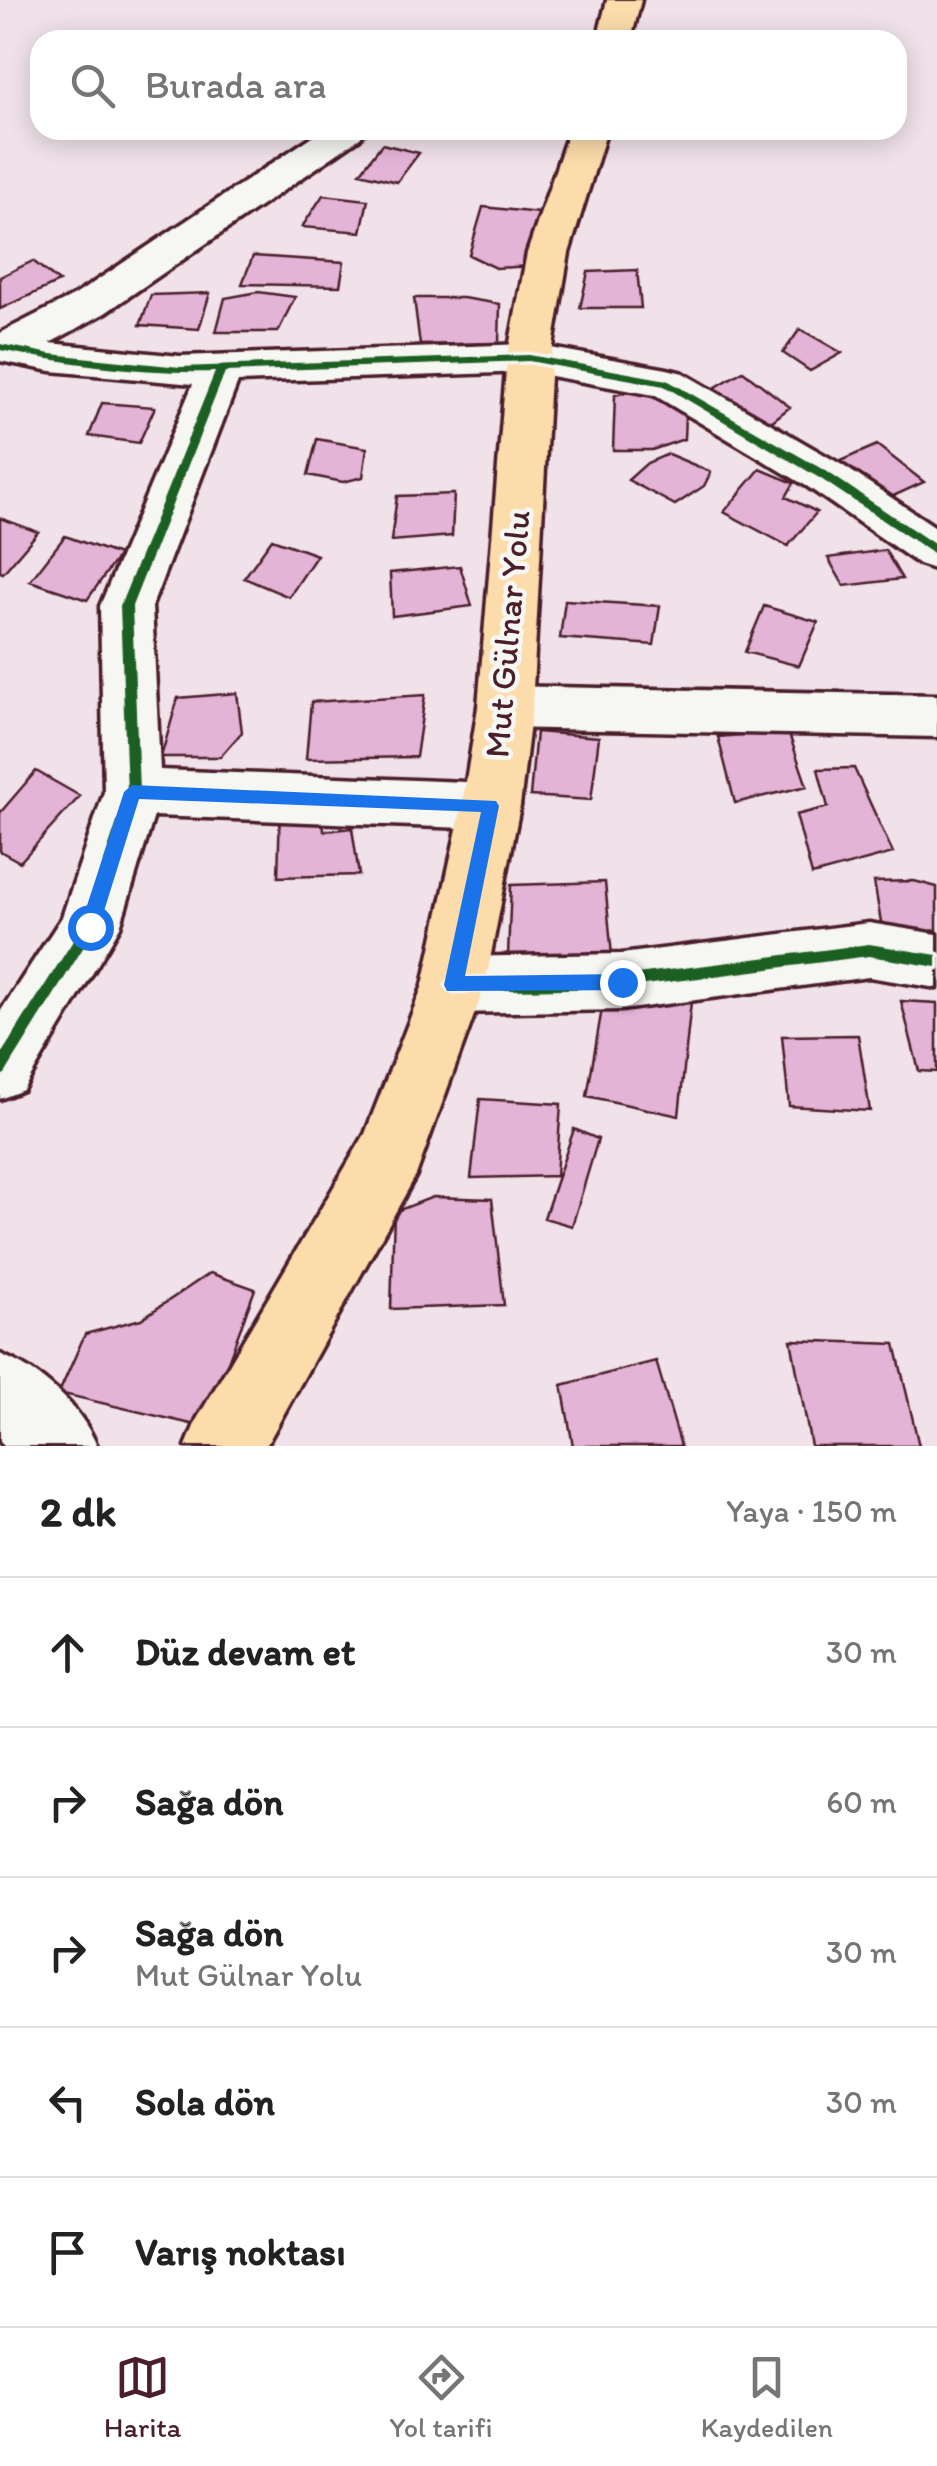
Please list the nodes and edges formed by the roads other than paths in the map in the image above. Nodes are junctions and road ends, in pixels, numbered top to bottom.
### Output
1 (624, 0) edge
2 (616, 30) edge
3 (333, 140) edge
4 (585, 140) edge
5 (529, 358) junction
6 (3, 361) edge
7 (221, 368) junction
8 (937, 552) edge
9 (505, 707) junction
10 (937, 716) edge
11 (132, 792) junction
12 (490, 806) junction
13 (937, 961) edge
14 (454, 985) junction
15 (0, 1069) edge
16 (0, 1390) edge
17 (58, 1446) edge
18 (224, 1446) edge

1 - 2 main road
3 - 6 street
4 - 5 main road, Mut Gülnar Yolu
5 - 7 street
5 - 8 street
5 - 9 main road, Mut Gülnar Yolu
6 - 7 street
7 - 11 street
9 - 10 street
9 - 12 main road, Mut Gülnar Yolu
11 - 12 street
11 - 15 street
12 - 14 main road, Mut Gülnar Yolu
13 - 14 street
14 - 18 main road, Mut Gülnar Yolu
16 - 17 street

